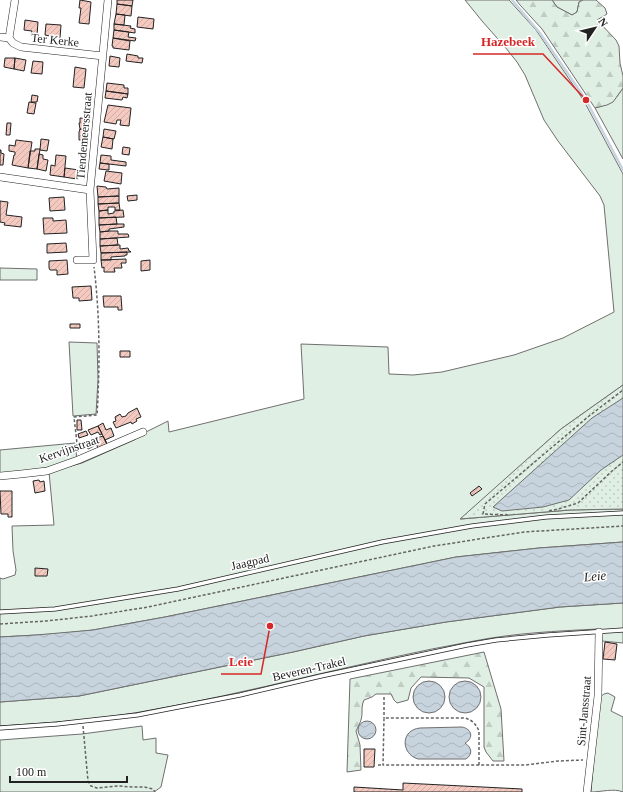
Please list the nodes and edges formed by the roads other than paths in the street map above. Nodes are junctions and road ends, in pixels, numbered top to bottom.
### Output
1 (14, 0) edge
2 (108, 0) edge
3 (0, 37) edge
4 (9, 38) junction
5 (103, 56) junction
6 (0, 177) edge
7 (90, 190) junction
8 (77, 260) dead end
9 (143, 432) dead end
10 (0, 476) edge
11 (623, 513) edge
12 (0, 612) edge
13 (623, 630) edge
14 (599, 632) junction
15 (0, 728) edge
16 (587, 792) edge

1 - 4 street
2 - 5 street, Tiendemeersstraat
3 - 4 street, Ter Kerke
4 - 5 street, Ter Kerke
5 - 7 street, Tiendemeersstraat
6 - 7 street
7 - 8 street, Tiendemeersstraat
9 - 10 street, Kervijnstraat
11 - 12 lane, Jaagpad
13 - 14 lane, Beveren-Trakel
14 - 15 lane, Beveren-Trakel
14 - 16 street, Sint-Jansstraat

